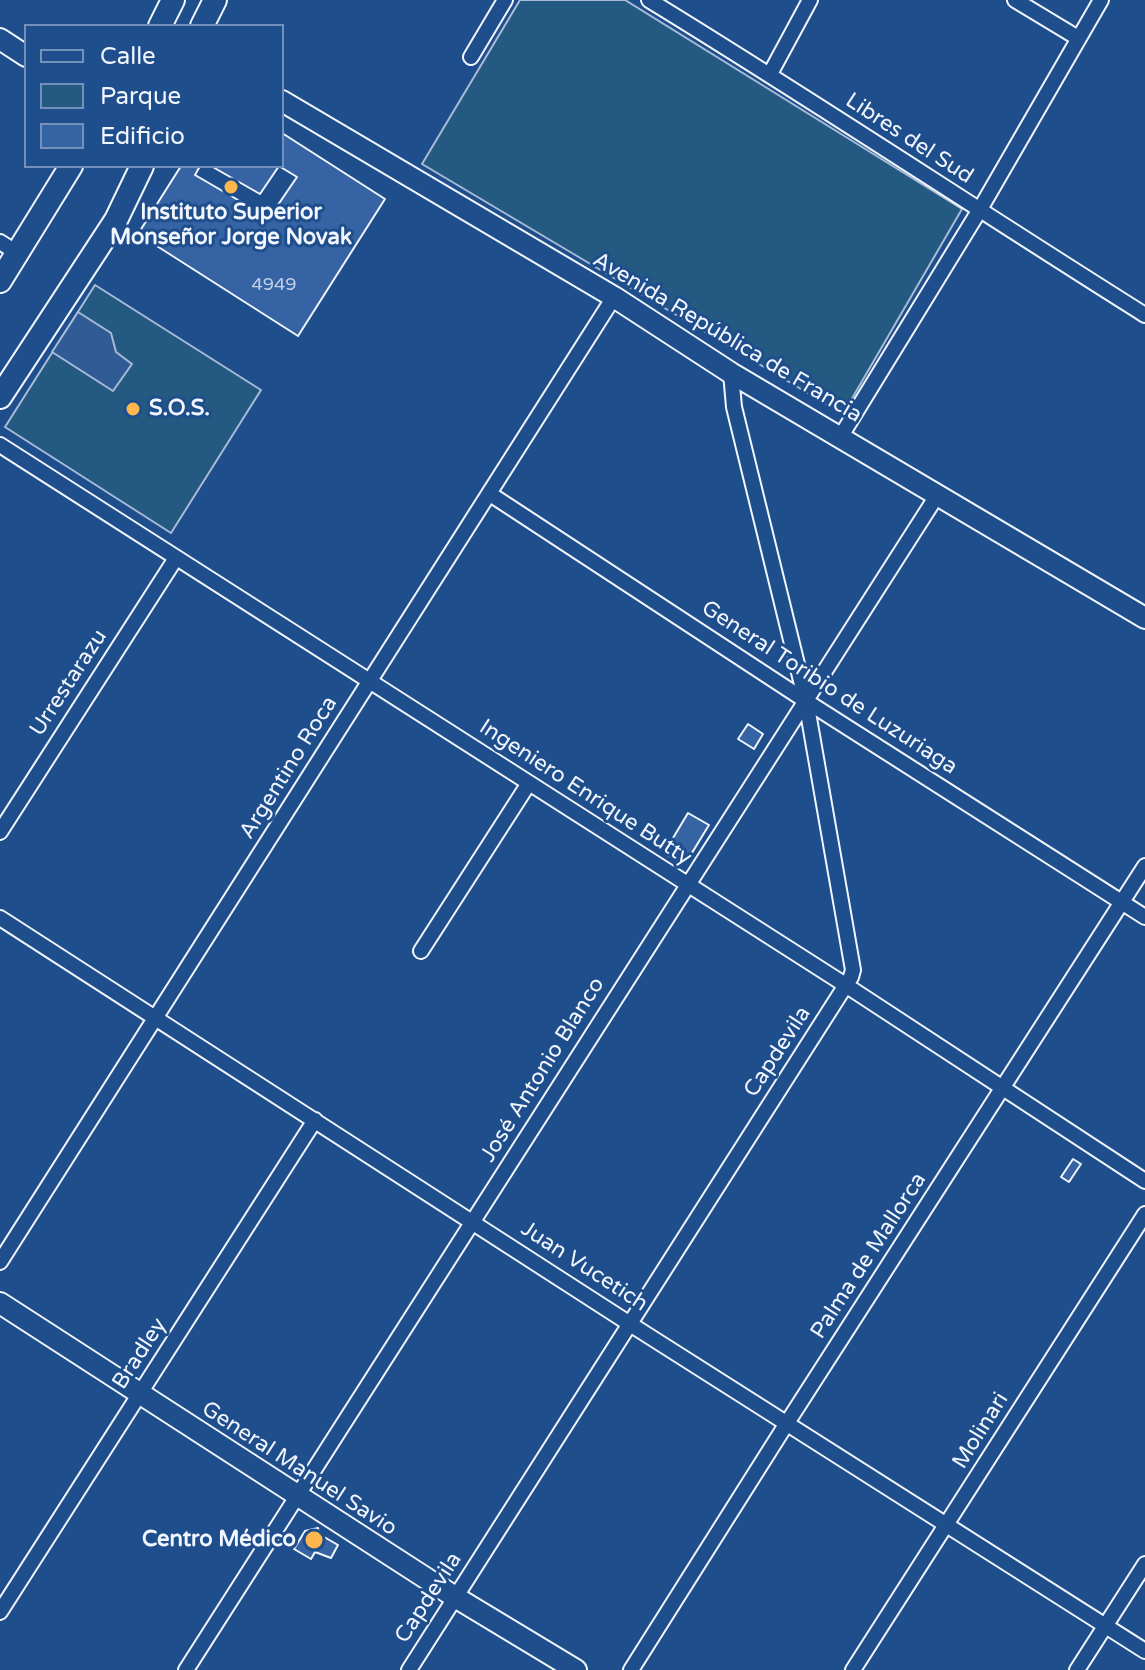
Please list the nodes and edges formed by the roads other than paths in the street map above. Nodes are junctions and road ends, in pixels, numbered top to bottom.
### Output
1 (173, 0) edge
2 (215, 0) edge
3 (505, 0) edge
4 (649, 0) edge
5 (810, 0) edge
6 (1015, 0) edge
7 (1101, 0) edge
8 (161, 24) edge
9 (203, 24) edge
10 (1078, 38) junction
11 (0, 39) edge
12 (24, 55) edge
13 (471, 57) dead end
14 (770, 74) junction
15 (284, 102) edge
16 (69, 168) edge
17 (141, 168) edge
18 (979, 211) junction
19 (8, 248) edge
20 (0, 281) edge
21 (614, 297) junction
22 (1145, 315) edge
23 (731, 373) junction
24 (0, 397) edge
25 (841, 436) junction
26 (0, 445) edge
27 (490, 494) junction
28 (938, 494) junction
29 (176, 558) junction
30 (1145, 618) edge
31 (370, 682) junction
32 (806, 701) junction
33 (529, 783) junction
34 (0, 832) edge
35 (1145, 866) edge
36 (687, 885) junction
37 (1122, 902) junction
38 (1145, 917) edge
39 (0, 918) edge
40 (421, 951) dead end
41 (847, 986) junction
42 (156, 1019) junction
43 (1004, 1088) junction
44 (315, 1120) junction
45 (1145, 1181) edge
46 (1145, 1214) edge
47 (473, 1222) junction
48 (0, 1262) edge
49 (0, 1303) edge
50 (630, 1324) junction
51 (140, 1395) junction
52 (787, 1423) junction
53 (297, 1496) junction
54 (947, 1525) junction
55 (1145, 1564) edge
56 (455, 1597) junction
57 (0, 1612) edge
58 (1106, 1625) junction
59 (1145, 1651) edge
60 (186, 1670) edge
61 (409, 1670) edge
62 (576, 1670) edge
63 (631, 1670) edge
64 (853, 1670) edge
65 (1077, 1670) edge

1 - 8 main road
2 - 9 main road
3 - 13 street
4 - 14 street, Libres del Sud
5 - 14 street
6 - 10 street
7 - 10 street
10 - 18 street
11 - 12 main road
14 - 18 street, Libres del Sud
15 - 21 main road, Avenida República de Francia
16 - 19 main road
17 - 24 main road
18 - 22 street, Libres del Sud
18 - 25 street
19 - 20 main road
21 - 23 main road, Avenida República de Francia
21 - 27 street, Argentino Roca
23 - 25 main road, Avenida República de Francia
23 - 32 street, Capdevila
25 - 28 main road, Avenida República de Francia
26 - 29 street, Ingeniero Enrique Butty
27 - 31 street, Argentino Roca
27 - 32 street, General Toribio de Luzuriaga
28 - 30 main road, Avenida República de Francia
28 - 32 street, José Antonio Blanco
29 - 31 street, Ingeniero Enrique Butty
29 - 34 street, Urrestarazu
31 - 33 street, Ingeniero Enrique Butty
31 - 42 street, Argentino Roca
32 - 36 street, José Antonio Blanco
32 - 37 street, General Toribio de Luzuriaga
32 - 41 street, Capdevila
33 - 36 street, Ingeniero Enrique Butty
33 - 40 street
35 - 37 street, Palma de Mallorca
36 - 41 street, Ingeniero Enrique Butty
36 - 47 street, José Antonio Blanco
37 - 38 street, General Toribio de Luzuriaga
37 - 43 street, Palma de Mallorca
39 - 42 street, Juan Vucetich
41 - 43 street, Ingeniero Enrique Butty
41 - 50 street, Capdevila
42 - 44 street, Juan Vucetich
42 - 48 street, Argentino Roca
43 - 45 street, Ingeniero Enrique Butty
43 - 52 street, Palma de Mallorca
44 - 47 street, Juan Vucetich
44 - 51 street, Bradley
46 - 54 street, Molinari
47 - 50 street, Juan Vucetich
47 - 53 street, José Antonio Blanco
49 - 51 main road, General Manuel Savio
50 - 52 street, Juan Vucetich
50 - 56 street, Capdevila
51 - 53 main road, General Manuel Savio
51 - 57 street, Bradley
52 - 54 street, Juan Vucetich
52 - 63 street, Palma de Mallorca
53 - 56 main road, General Manuel Savio
53 - 60 street, José Antonio Blanco
54 - 58 street, Juan Vucetich
54 - 64 street, Molinari
55 - 58 street
56 - 61 street, Capdevila
56 - 62 main road, General Manuel Savio
58 - 59 street, Juan Vucetich
58 - 65 street

